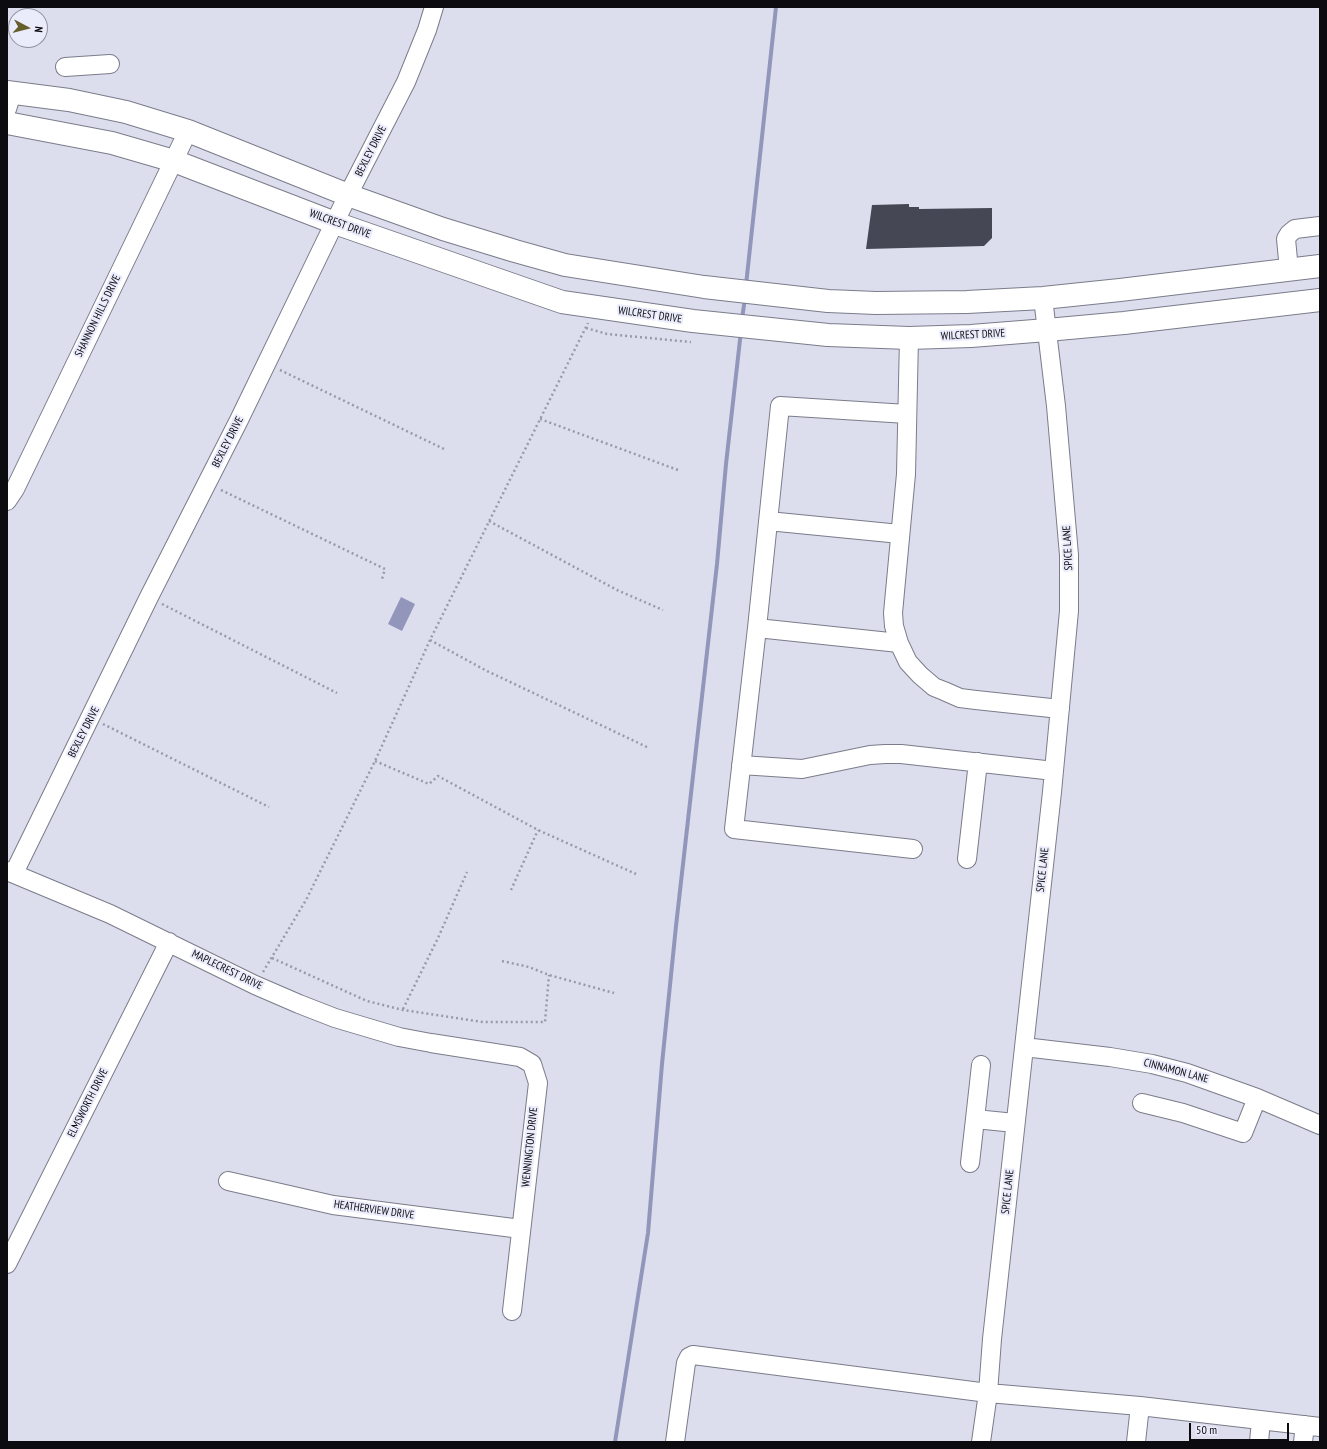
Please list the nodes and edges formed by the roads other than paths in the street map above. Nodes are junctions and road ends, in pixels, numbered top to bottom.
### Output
1 (434, 7) edge
2 (110, 64) dead end
3 (65, 67) dead end
4 (9, 98) edge
5 (7, 122) edge
6 (188, 131) junction
7 (174, 161) junction
8 (348, 195) junction
9 (335, 223) junction
10 (1320, 226) edge
11 (515, 251) junction
12 (1320, 266) edge
13 (1289, 270) junction
14 (491, 276) junction
15 (1043, 298) junction
16 (1320, 300) edge
17 (1296, 303) junction
18 (1047, 330) junction
19 (909, 338) junction
20 (907, 414) junction
21 (7, 501) edge
22 (768, 521) junction
23 (900, 534) junction
24 (757, 628) junction
25 (899, 643) junction
26 (1060, 709) junction
27 (978, 762) junction
28 (741, 765) junction
29 (1054, 771) junction
30 (913, 849) dead end
31 (967, 859) dead end
32 (11, 872) edge
33 (169, 942) junction
34 (454, 1047) joint
35 (1024, 1047) junction
36 (981, 1065) dead end
37 (1258, 1098) junction
38 (1142, 1102) dead end
39 (975, 1119) junction
40 (1016, 1123) junction
41 (1320, 1125) edge
42 (970, 1163) dead end
43 (228, 1181) dead end
44 (522, 1229) junction
45 (7, 1264) edge
46 (512, 1311) dead end
47 (988, 1392) junction
48 (1140, 1406) junction
49 (1262, 1420) junction
50 (1309, 1431) edge
51 (675, 1442) edge
52 (981, 1442) edge
53 (1136, 1442) edge
54 (1259, 1442) edge

1 - 8 street, BEXLEY DRIVE
2 - 3 street
4 - 6 main road
5 - 7 main road, WILCREST DRIVE
6 - 7 street, SHANNON HILLS DRIVE
6 - 8 main road
7 - 9 main road, WILCREST DRIVE
7 - 21 street, SHANNON HILLS DRIVE
8 - 9 street, BEXLEY DRIVE
8 - 11 main road
9 - 14 main road, WILCREST DRIVE
9 - 32 street, BEXLEY DRIVE
10 - 13 street
11 - 14 main road
11 - 15 main road
12 - 13 main road
13 - 15 main road
13 - 17 main road
14 - 19 main road, WILCREST DRIVE
15 - 18 street, SPICE LANE
16 - 17 main road, WILCREST DRIVE
17 - 18 main road, WILCREST DRIVE
18 - 19 main road, WILCREST DRIVE
18 - 26 street, SPICE LANE
19 - 20 street
20 - 22 street
20 - 23 street
22 - 23 street
22 - 24 street
23 - 25 street
24 - 25 street
24 - 28 street
25 - 26 street
26 - 29 street, SPICE LANE
27 - 28 street
27 - 29 street
27 - 31 street
28 - 30 street
29 - 35 street, SPICE LANE
32 - 33 street, MAPLECREST DRIVE
33 - 34 street, MAPLECREST DRIVE
33 - 45 street, ELMSWORTH DRIVE
34 - 44 street, WENNINGTON DRIVE
35 - 37 street, CINNAMON LANE
35 - 40 street, SPICE LANE
36 - 39 street
37 - 38 street
37 - 41 street, CINNAMON LANE
39 - 40 street
39 - 42 street
40 - 47 street, SPICE LANE
43 - 44 street, HEATHERVIEW DRIVE
44 - 46 street, WENNINGTON DRIVE
47 - 48 street
47 - 51 street
47 - 52 street, SPICE LANE
48 - 49 street
48 - 53 street
49 - 50 street
49 - 54 street

